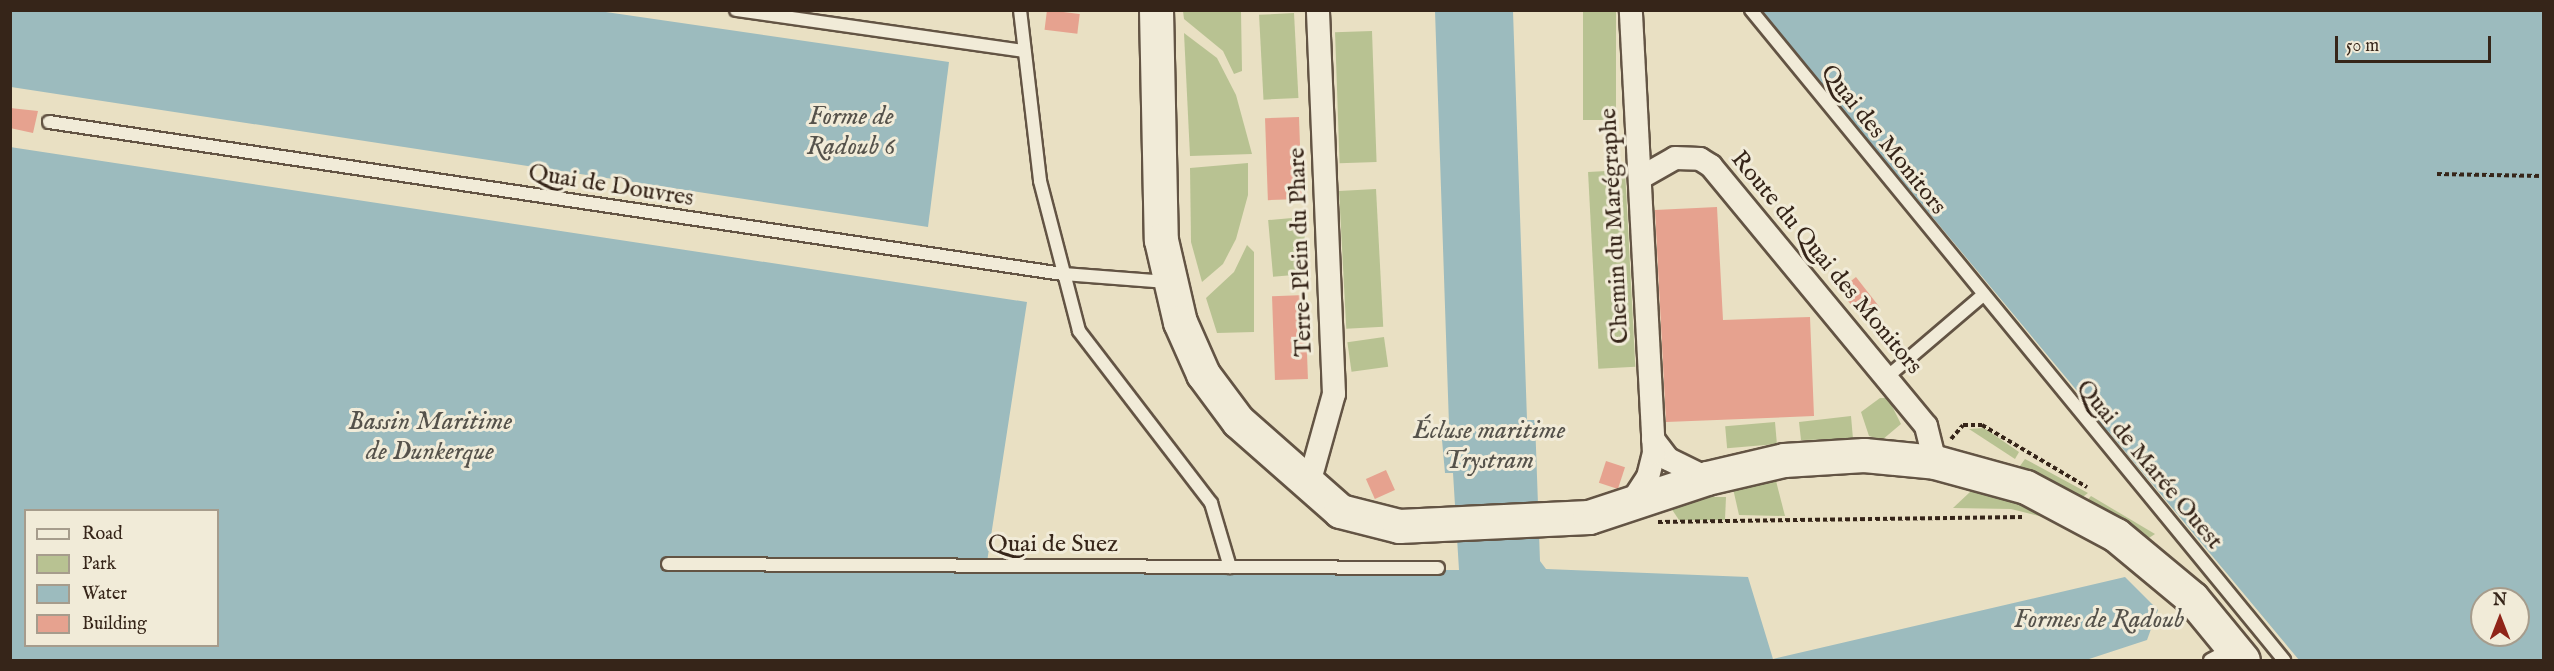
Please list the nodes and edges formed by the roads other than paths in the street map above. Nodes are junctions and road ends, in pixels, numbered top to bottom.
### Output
1 (736, 10) edge
2 (1020, 10) edge
3 (1137, 10) edge
4 (1156, 10) edge
5 (1318, 10) edge
6 (1632, 10) edge
7 (1751, 10) edge
8 (1024, 51) junction
9 (49, 123) dead end
10 (1158, 171) junction
11 (1640, 178) junction
12 (1063, 274) junction
13 (1168, 282) junction
14 (1982, 296) junction
15 (1887, 377) junction
16 (1653, 439) junction
17 (1935, 462) junction
18 (1707, 478) junction
19 (1308, 487) junction
20 (1627, 508) junction
21 (668, 564) dead end
22 (1230, 567) junction
23 (1438, 568) dead end
24 (2229, 656) edge
25 (2284, 660) edge

1 - 8 lane
2 - 8 lane
3 - 10 street
4 - 10 street
5 - 19 street, Terre-Plein du Phare
6 - 11 street, Chemin du Marégraphe
7 - 14 lane, Quai des Monitors
8 - 12 lane
9 - 12 lane, Quai de Douvres
10 - 13 street
11 - 15 street, Route du Quai des Monitors
11 - 16 street, Chemin du Marégraphe
12 - 13 lane, Quai de Douvres
12 - 22 lane
13 - 19 street
14 - 15 lane
14 - 25 lane, Quai de Marée Ouest
15 - 17 street, Route du Quai des Monitors
16 - 18 street
16 - 20 street, Chemin du Marégraphe
17 - 18 street
17 - 24 street
18 - 20 street
19 - 20 street
21 - 22 lane, Quai de Suez
22 - 23 lane, Quai de Suez

